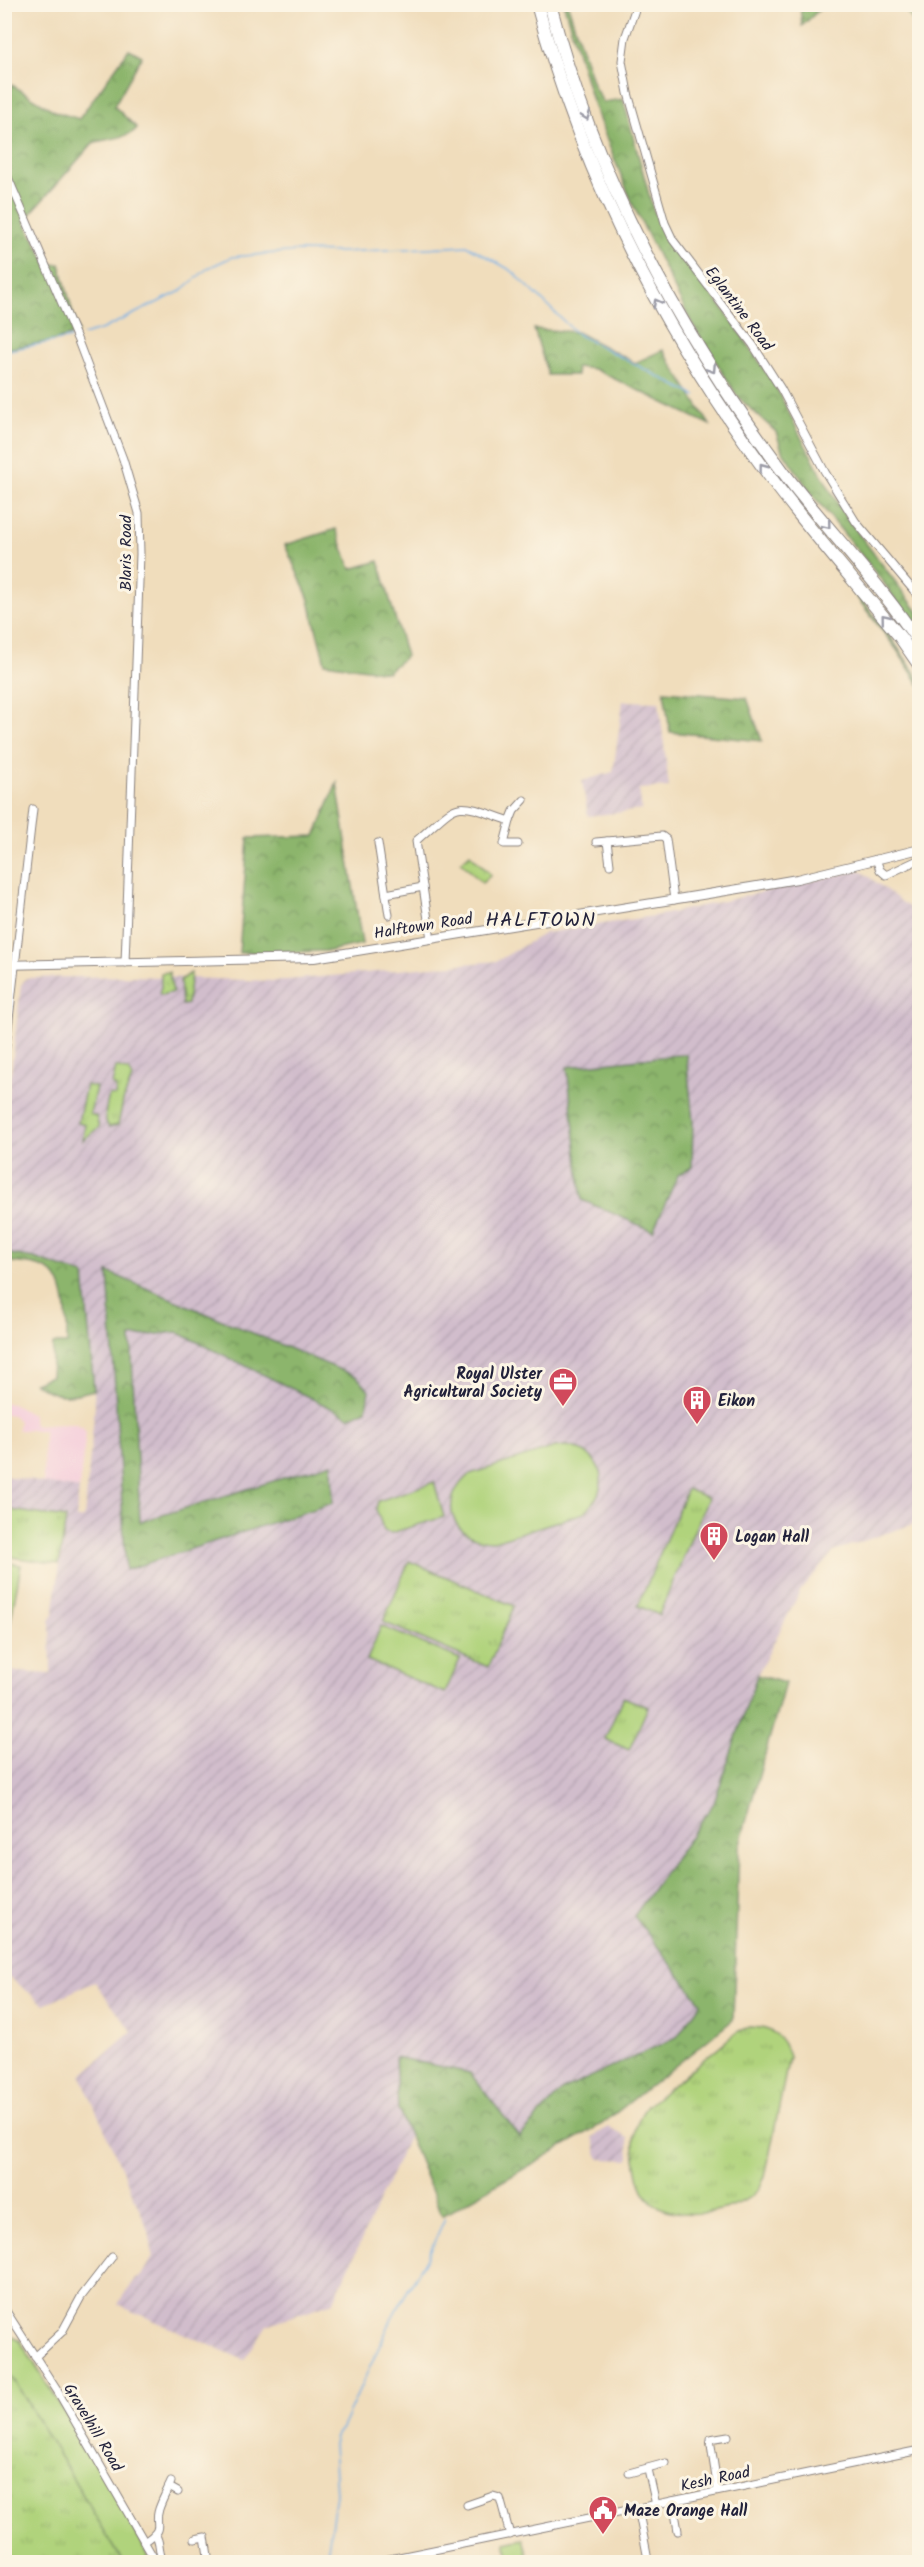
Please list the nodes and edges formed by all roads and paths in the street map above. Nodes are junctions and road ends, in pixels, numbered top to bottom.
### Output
1 (528, 4) edge
2 (537, 4) edge
3 (550, 4) edge
4 (557, 4) edge
5 (637, 4) edge
6 (550, 48) junction
7 (566, 61) junction
8 (4, 168) edge
9 (920, 598) edge
10 (920, 644) edge
11 (920, 666) edge
12 (524, 800) dead end
13 (33, 809) dead end
14 (510, 821) junction
15 (607, 841) junction
16 (596, 842) dead end
17 (378, 843) dead end
18 (518, 844) dead end
19 (920, 849) edge
20 (876, 859) junction
21 (920, 859) edge
22 (610, 866) dead end
23 (423, 887) junction
24 (386, 894) junction
25 (674, 900) junction
26 (389, 915) dead end
27 (432, 939) junction
28 (125, 963) junction
29 (4, 965) edge
30 (15, 965) junction
31 (4, 1064) edge
32 (112, 2256) dead end
33 (4, 2308) edge
34 (35, 2357) junction
35 (728, 2436) dead end
36 (920, 2450) edge
37 (666, 2463) dead end
38 (648, 2469) junction
39 (629, 2473) dead end
40 (178, 2492) dead end
41 (718, 2492) junction
42 (673, 2501) junction
43 (467, 2505) dead end
44 (656, 2505) junction
45 (638, 2508) junction
46 (678, 2531) dead end
47 (155, 2534) junction
48 (510, 2535) junction
49 (195, 2539) dead end
50 (144, 2542) junction
51 (647, 2554) dead end
52 (159, 2561) edge
53 (209, 2562) edge
54 (256, 2562) edge
55 (265, 2562) edge
56 (295, 2562) edge
57 (375, 2562) edge

1 - 6 highway
2 - 6 highway
3 - 7 highway
4 - 7 highway
5 - 9 street, Eglantine Road
11 -> 6 highway
7 -> 10 highway
8 - 28 street, Blaris Road
12 - 14 street
13 - 30 street
14 - 18 street
14 - 23 street
15 - 16 street
15 - 22 street
15 - 25 street
17 - 24 street
19 - 20 street, Halftown Road
20 - 21 street
20 - 25 street, Halftown Road
23 - 24 street
23 - 27 street
24 - 26 street
25 - 27 street, Halftown Road
27 - 28 street, Halftown Road
28 - 30 street, Halftown Road
29 - 30 street, Halftown Road
30 - 31 street
32 - 34 street
33 - 34 street, Gravelhill Road
34 - 50 street, Gravelhill Road
35 - 41 street
36 - 41 street, Kesh Road
37 - 38 street
38 - 39 street
38 - 44 street
40 - 47 street
41 - 42 street, Kesh Road
42 - 44 street, Kesh Road
42 - 46 street
43 - 48 street
44 - 45 street, Kesh Road
45 - 48 street, Kesh Road
45 - 51 street
47 - 50 street
47 - 52 street
48 - 57 street, Kesh Road
49 - 53 street
50 - 52 street, Gravelhill Road
54 - 55 street
55 - 56 street

